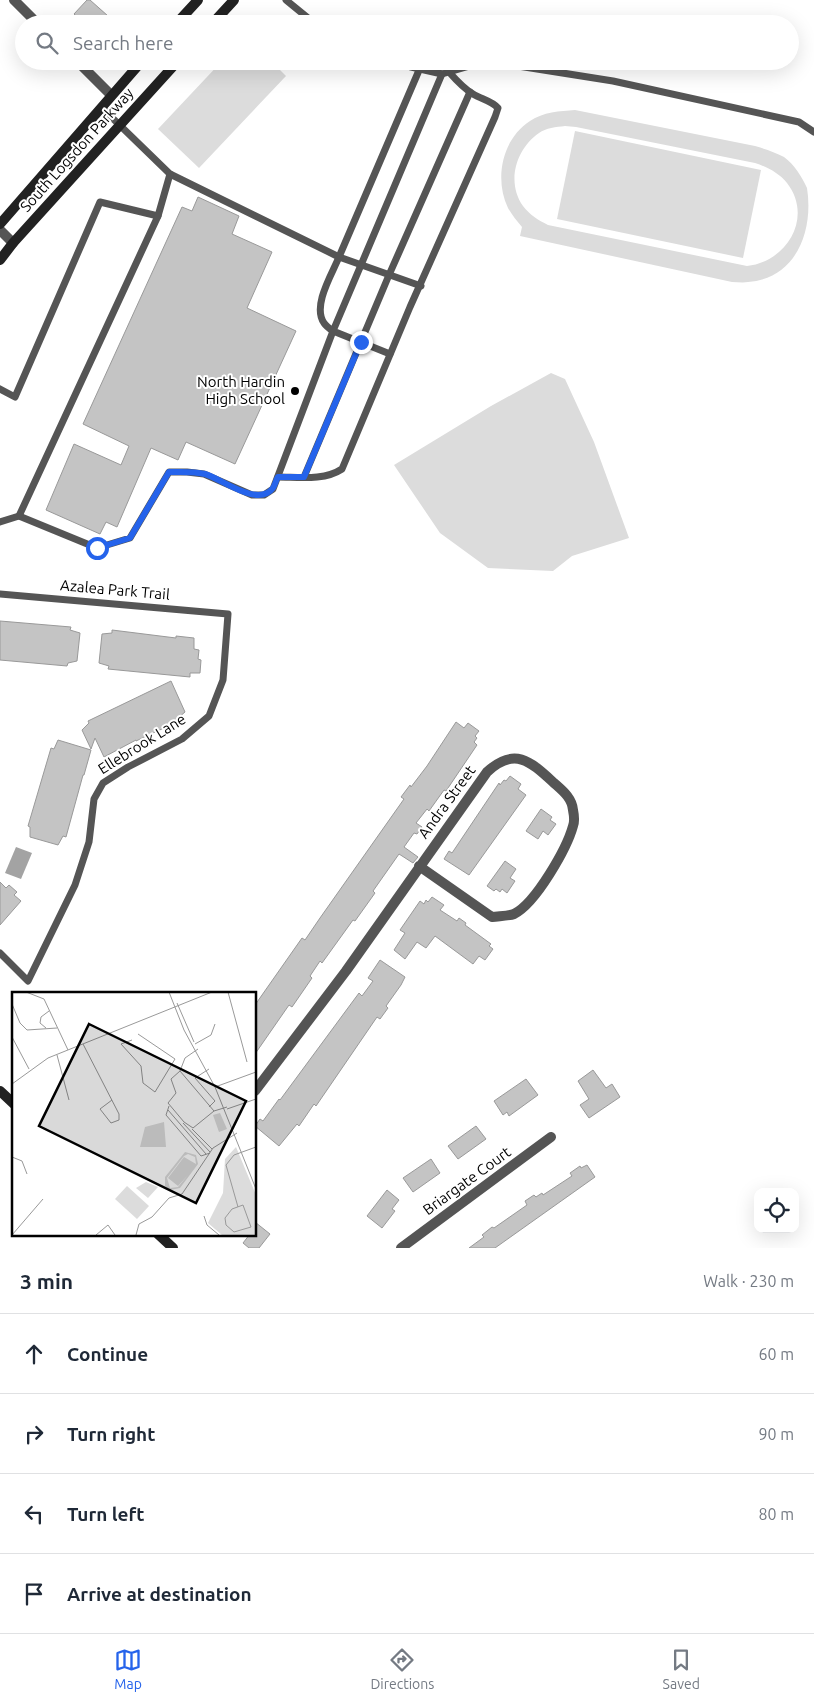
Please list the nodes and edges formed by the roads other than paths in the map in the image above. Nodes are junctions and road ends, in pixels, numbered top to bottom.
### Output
1 (14, 0) edge
2 (198, 0) edge
3 (234, 0) edge
4 (286, 0) edge
5 (29, 15) edge
6 (184, 15) edge
7 (220, 15) edge
8 (304, 15) edge
9 (86, 70) edge
10 (134, 70) edge
11 (170, 70) edge
12 (419, 70) edge
13 (430, 70) edge
14 (456, 70) edge
15 (544, 70) edge
16 (445, 73) junction
17 (470, 92) junction
18 (111, 95) junction
19 (101, 107) junction
20 (119, 126) junction
21 (814, 132) edge
22 (170, 174) junction
23 (158, 216) junction
24 (0, 224) edge
25 (0, 230) edge
26 (13, 243) junction
27 (339, 257) junction
28 (0, 260) edge
29 (362, 265) junction
30 (389, 275) junction
31 (421, 286) junction
32 (333, 331) junction
33 (361, 342) junction
34 (390, 354) junction
35 (0, 389) edge
36 (278, 477) junction
37 (304, 477) junction
38 (19, 516) junction
39 (0, 522) edge
40 (0, 594) edge
41 (228, 614) joint
42 (419, 866) junction
43 (0, 953) edge
44 (256, 1090) edge
45 (0, 1091) edge
46 (12, 1102) edge
47 (551, 1137) dead end
48 (160, 1236) edge
49 (173, 1248) edge
50 (401, 1248) edge

1 - 5 street
2 - 6 main road
3 - 7 main road
4 - 8 lane
9 - 18 street
10 - 18 main road, South Logsdon Parkway
11 - 20 main road, South Logsdon Parkway
12 - 27 lane
13 - 16 lane
14 - 16 lane
15 - 21 lane
16 - 17 lane
16 - 29 lane
17 - 30 lane
17 - 31 lane
18 - 19 main road, South Logsdon Parkway
19 - 20 lane
19 - 24 main road, South Logsdon Parkway
20 - 22 lane
20 - 26 main road, South Logsdon Parkway
22 - 23 lane
22 - 27 lane
23 - 35 lane
23 - 38 lane
25 - 26 street
26 - 28 main road, South Logsdon Parkway
27 - 29 lane
27 - 32 lane
29 - 30 lane
29 - 32 lane
30 - 31 lane
30 - 33 lane
31 - 34 lane
32 - 33 lane
32 - 36 lane
33 - 34 lane
33 - 37 lane
34 - 37 lane
36 - 37 lane
36 - 38 lane
38 - 39 lane
40 - 41 lane, Azalea Park Trail
41 - 43 lane, Ellebrook Lane
42 - 42 street, Andra Street
42 - 44 street, Andra Street
45 - 46 main road
47 - 50 street, Briargate Court
48 - 49 main road

